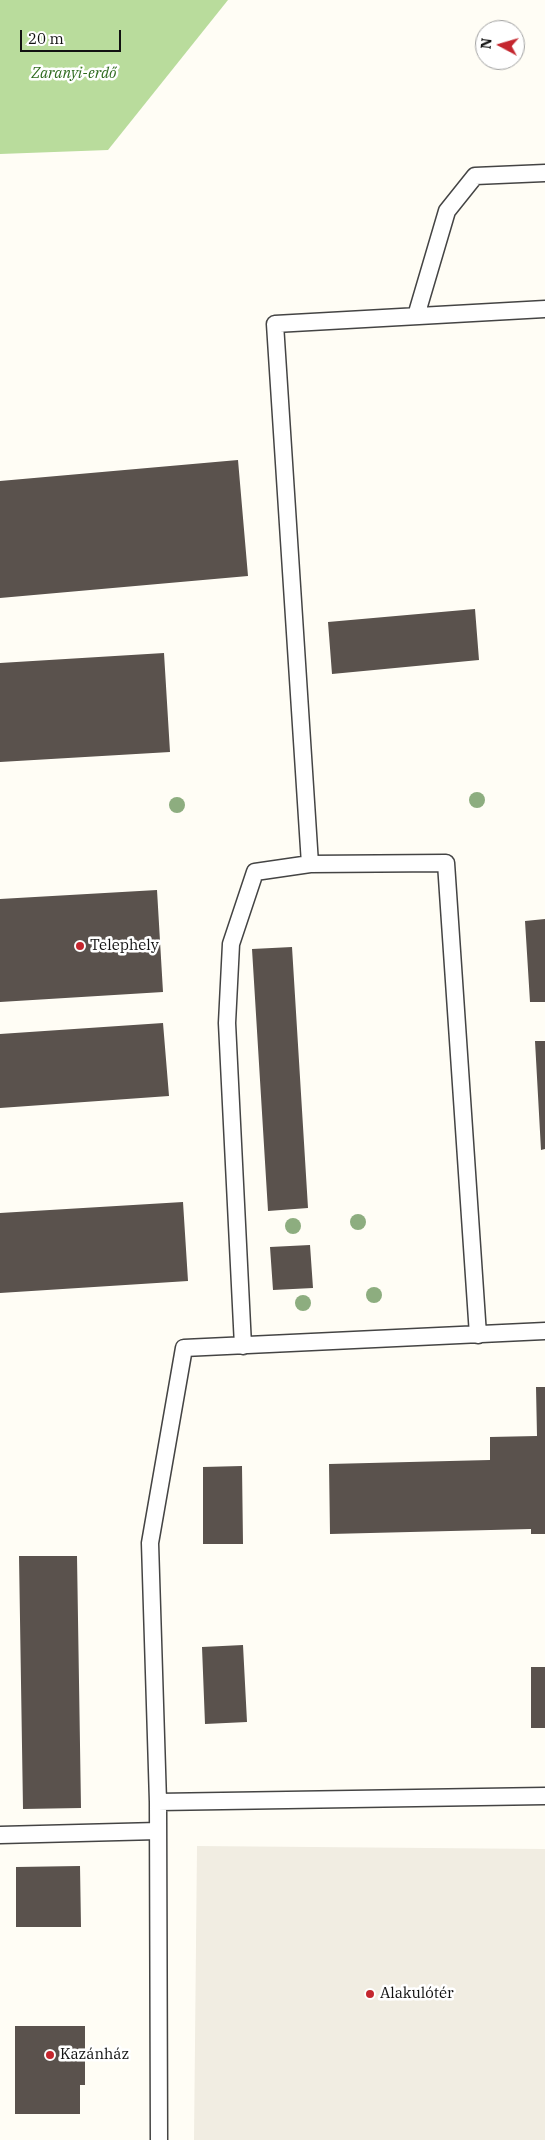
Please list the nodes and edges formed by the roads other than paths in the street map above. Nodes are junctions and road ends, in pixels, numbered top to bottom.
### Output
1 (545, 172) edge
2 (545, 309) edge
3 (416, 316) junction
4 (310, 864) junction
5 (545, 1332) edge
6 (478, 1335) junction
7 (243, 1346) junction
8 (545, 1796) edge
9 (158, 1802) junction
10 (158, 1831) junction
11 (0, 1836) edge
12 (159, 2140) edge

1 - 3 lane
2 - 3 lane
3 - 4 lane
4 - 6 lane
4 - 7 lane
5 - 6 lane
6 - 7 lane
7 - 9 lane
8 - 9 lane
9 - 10 lane
10 - 11 lane
10 - 12 lane

